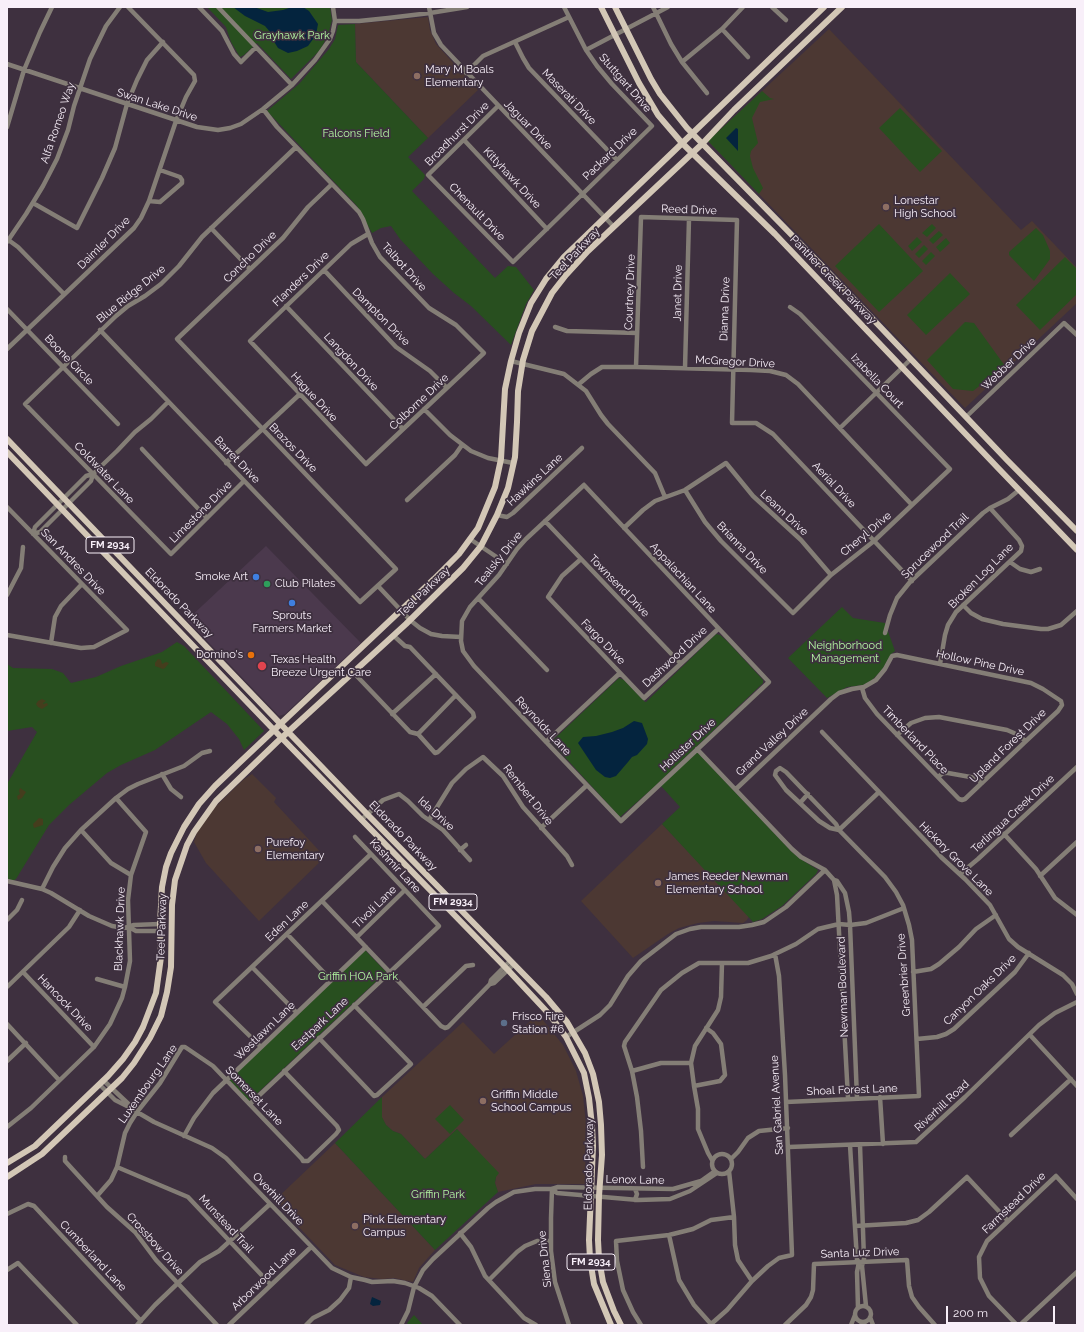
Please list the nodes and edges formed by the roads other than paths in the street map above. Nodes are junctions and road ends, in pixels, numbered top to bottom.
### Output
1 (52, 7) edge
2 (120, 7) edge
3 (128, 7) edge
4 (199, 7) edge
5 (218, 7) edge
6 (333, 7) edge
7 (429, 7) edge
8 (467, 7) edge
9 (564, 7) edge
10 (601, 7) edge
11 (615, 7) edge
12 (653, 7) edge
13 (668, 7) edge
14 (743, 7) edge
15 (772, 7) edge
16 (824, 7) edge
17 (842, 7) edge
18 (430, 14) junction
19 (656, 14) junction
20 (569, 16) junction
21 (812, 19) junction
22 (786, 20) dead end
23 (335, 21) junction
24 (821, 28) junction
25 (626, 29) junction
26 (722, 29) junction
27 (614, 34) junction
28 (163, 42) junction
29 (515, 42) junction
30 (256, 47) junction
31 (586, 50) junction
32 (748, 57) dead end
33 (682, 62) junction
34 (7, 64) edge
35 (24, 70) junction
36 (466, 73) junction
37 (752, 76) junction
38 (292, 85) junction
39 (760, 86) junction
40 (79, 88) junction
41 (707, 93) dead end
42 (128, 104) junction
43 (498, 106) junction
44 (262, 110) junction
45 (176, 121) junction
46 (652, 126) joint
47 (7, 127) edge
48 (692, 133) junction
49 (464, 140) junction
50 (682, 143) junction
51 (702, 144) junction
52 (296, 147) junction
53 (692, 153) junction
54 (617, 160) junction
55 (160, 170) junction
56 (428, 175) joint
57 (332, 184) junction
58 (582, 195) junction
59 (149, 201) junction
60 (759, 201) junction
61 (33, 204) junction
62 (750, 210) junction
63 (641, 217) joint
64 (605, 218) junction
65 (689, 219) junction
66 (737, 220) joint
67 (614, 227) junction
68 (211, 228) junction
69 (547, 229) junction
70 (368, 234) junction
71 (8, 240) edge
72 (513, 262) joint
73 (250, 269) junction
74 (324, 270) junction
75 (826, 270) junction
76 (817, 278) junction
77 (64, 294) junction
78 (286, 306) junction
79 (790, 307) dead end
80 (7, 310) edge
81 (555, 327) dead end
82 (27, 329) junction
83 (100, 330) junction
84 (637, 333) junction
85 (1077, 335) edge
86 (177, 339) joint
87 (250, 341) joint
88 (7, 349) edge
89 (484, 353) joint
90 (911, 359) junction
91 (510, 361) junction
92 (522, 364) junction
93 (63, 366) junction
94 (636, 367) junction
95 (685, 368) junction
96 (902, 368) junction
97 (733, 369) junction
98 (579, 384) junction
99 (447, 388) junction
100 (877, 393) junction
101 (300, 394) junction
102 (168, 402) junction
103 (25, 404) joint
104 (424, 409) junction
105 (966, 417) junction
106 (732, 422) joint
107 (118, 424) dead end
108 (840, 428) junction
109 (262, 429) junction
110 (403, 429) junction
111 (7, 439) edge
112 (462, 445) junction
113 (582, 448) dead end
114 (142, 449) dead end
115 (7, 452) edge
116 (501, 461) junction
117 (226, 463) junction
118 (513, 463) junction
119 (366, 464) joint
120 (950, 470) joint
121 (93, 474) junction
122 (1028, 481) junction
123 (244, 482) junction
124 (584, 485) joint
125 (685, 490) junction
126 (1019, 490) junction
127 (665, 497) junction
128 (64, 498) junction
129 (407, 500) dead end
130 (69, 503) junction
131 (58, 505) junction
132 (912, 505) junction
133 (7, 507) edge
134 (990, 508) junction
135 (62, 510) junction
136 (497, 515) junction
137 (207, 518) junction
138 (545, 521) junction
139 (624, 528) junction
140 (1077, 531) edge
141 (34, 534) junction
142 (470, 539) junction
143 (874, 541) junction
144 (481, 546) junction
145 (23, 548) dead end
146 (1077, 550) edge
147 (171, 554) joint
148 (581, 559) junction
149 (1010, 562) junction
150 (507, 564) junction
151 (1040, 568) dead end
152 (831, 575) junction
153 (912, 581) junction
154 (82, 584) junction
155 (378, 586) junction
156 (7, 595) edge
157 (478, 598) junction
158 (962, 605) junction
159 (401, 610) junction
160 (1077, 611) edge
161 (793, 613) joint
162 (410, 620) junction
163 (718, 629) junction
164 (885, 633) dead end
165 (7, 635) edge
166 (394, 636) junction
167 (461, 638) junction
168 (52, 643) junction
169 (213, 652) junction
170 (892, 656) joint
171 (206, 659) junction
172 (345, 663) junction
173 (680, 663) junction
174 (940, 664) junction
175 (547, 670) dead end
176 (353, 672) junction
177 (620, 673) junction
178 (436, 674) junction
179 (769, 682) joint
180 (862, 688) junction
181 (456, 695) junction
182 (644, 698) joint
183 (1061, 702) joint
184 (392, 714) junction
185 (281, 723) junction
186 (274, 730) junction
187 (289, 731) junction
188 (822, 732) dead end
189 (418, 734) junction
190 (898, 735) junction
191 (281, 738) junction
192 (546, 742) junction
193 (1026, 742) junction
194 (697, 749) junction
195 (210, 751) dead end
196 (1077, 767) edge
197 (162, 774) junction
198 (938, 777) junction
199 (982, 783) junction
200 (215, 786) junction
201 (586, 786) junction
202 (736, 789) junction
203 (879, 792) junction
204 (222, 794) junction
205 (808, 794) junction
206 (180, 797) dead end
207 (116, 798) junction
208 (962, 800) joint
209 (800, 803) junction
210 (367, 814) junction
211 (361, 820) junction
212 (429, 820) junction
213 (621, 821) joint
214 (541, 828) junction
215 (81, 830) junction
216 (839, 830) junction
217 (1004, 834) junction
218 (355, 837) dead end
219 (177, 840) junction
220 (1077, 842) edge
221 (188, 845) junction
222 (466, 845) dead end
223 (460, 850) junction
224 (371, 854) junction
225 (470, 860) dead end
226 (572, 864) dead end
227 (825, 870) junction
228 (960, 874) junction
229 (131, 875) junction
230 (1040, 876) junction
231 (834, 880) junction
232 (7, 881) edge
233 (42, 889) junction
234 (405, 890) junction
235 (22, 900) dead end
236 (322, 901) junction
237 (838, 907) junction
238 (848, 908) junction
239 (904, 908) junction
240 (80, 910) junction
241 (996, 915) junction
242 (1077, 915) edge
243 (7, 920) edge
244 (171, 924) junction
245 (839, 924) junction
246 (850, 925) junction
247 (439, 926) joint
248 (129, 928) junction
249 (160, 928) junction
250 (171, 931) junction
251 (287, 934) junction
252 (356, 937) junction
253 (366, 947) junction
254 (1029, 953) junction
255 (775, 954) junction
256 (841, 960) junction
257 (851, 960) junction
258 (512, 962) junction
259 (722, 963) junction
260 (473, 965) dead end
261 (252, 967) junction
262 (506, 968) junction
263 (24, 972) junction
264 (390, 972) junction
265 (913, 972) junction
266 (97, 979) dead end
267 (331, 980) junction
268 (7, 987) edge
269 (126, 987) junction
270 (541, 992) junction
271 (1077, 994) edge
272 (534, 998) junction
273 (1077, 1002) edge
274 (354, 1005) junction
275 (423, 1007) junction
276 (297, 1013) junction
277 (7, 1024) edge
278 (706, 1028) junction
279 (574, 1032) junction
280 (1030, 1035) junction
281 (566, 1037) junction
282 (319, 1038) junction
283 (917, 1039) junction
284 (26, 1043) junction
285 (94, 1047) junction
286 (185, 1047) joint
287 (261, 1047) junction
288 (7, 1061) edge
289 (691, 1063) junction
290 (284, 1071) junction
291 (632, 1071) junction
292 (1071, 1079) junction
293 (60, 1080) junction
294 (226, 1080) junction
295 (101, 1082) junction
296 (694, 1086) junction
297 (1077, 1086) edge
298 (109, 1090) junction
299 (919, 1096) joint
300 (880, 1097) junction
301 (848, 1098) junction
302 (857, 1098) junction
303 (786, 1102) junction
304 (250, 1104) junction
305 (137, 1112) junction
306 (7, 1127) edge
307 (788, 1128) junction
308 (1011, 1135) dead end
309 (184, 1136) junction
310 (882, 1144) junction
311 (850, 1145) junction
312 (860, 1145) junction
313 (789, 1147) junction
314 (65, 1157) dead end
315 (713, 1158) junction
316 (730, 1158) junction
317 (7, 1163) edge
318 (117, 1167) junction
319 (643, 1167) dead end
320 (729, 1171) junction
321 (716, 1172) junction
322 (724, 1174) junction
323 (7, 1177) edge
324 (591, 1188) junction
325 (600, 1188) junction
326 (552, 1189) junction
327 (635, 1189) junction
328 (652, 1189) junction
329 (731, 1189) junction
330 (591, 1195) junction
331 (97, 1196) junction
332 (599, 1196) junction
333 (1077, 1199) edge
334 (635, 1200) junction
335 (653, 1200) junction
336 (270, 1204) junction
337 (7, 1214) edge
338 (734, 1217) junction
339 (1008, 1221) junction
340 (863, 1225) junction
341 (855, 1226) junction
342 (460, 1233) junction
343 (669, 1235) junction
344 (551, 1241) junction
345 (230, 1242) junction
346 (311, 1247) junction
347 (861, 1262) junction
348 (7, 1270) edge
349 (1077, 1272) edge
350 (352, 1277) junction
351 (489, 1280) junction
352 (752, 1281) junction
353 (178, 1283) junction
354 (271, 1285) junction
355 (414, 1287) junction
356 (866, 1306) junction
357 (858, 1308) junction
358 (855, 1315) junction
359 (870, 1317) junction
360 (859, 1321) junction
361 (865, 1322) junction
362 (139, 1323) edge
363 (711, 1324) edge
364 (77, 1325) edge
365 (217, 1325) edge
366 (229, 1325) edge
367 (306, 1325) edge
368 (401, 1325) edge
369 (460, 1325) edge
370 (536, 1325) edge
371 (568, 1325) edge
372 (611, 1325) edge
373 (621, 1325) edge
374 (641, 1325) edge
375 (785, 1325) edge
376 (852, 1325) edge
377 (872, 1325) edge
378 (935, 1325) edge
379 (1017, 1325) edge
380 (1020, 1325) edge

1 - 35 street
2 - 40 street, Alfa Romeo Way
3 - 28 street
4 - 30 street
5 - 30 street
6 - 23 street
7 - 18 street, Jaguar Drive
8 - 18 street
9 - 20 street, Stuttgart Drive
10 - 27 main road, Panther Creek Parkway
11 - 25 main road, Panther Creek Parkway
12 - 19 street
13 - 19 street
14 - 26 street
15 - 22 street
16 - 21 main road, Teel Parkway
17 - 24 main road, Teel Parkway
18 - 23 street
18 - 36 street, Jaguar Drive
19 - 25 street
19 - 33 street
20 - 29 street
20 - 31 street, Stuttgart Drive
21 - 24 main road
21 - 37 main road, Teel Parkway
23 - 38 street, Swan Lake Drive
24 - 39 main road, Teel Parkway
25 - 27 street
25 - 48 main road, Panther Creek Parkway
26 - 32 street
26 - 33 street
27 - 31 street
27 - 50 main road, Panther Creek Parkway
28 - 42 street
28 - 45 street, Daimler Drive
29 - 36 street
29 - 54 street, Maserati Drive
30 - 38 street
31 - 46 street, Stuttgart Drive
33 - 41 street
34 - 35 street, Swan Lake Drive
35 - 40 street, Swan Lake Drive
35 - 47 street
36 - 43 street, Jaguar Drive
37 - 39 main road
37 - 48 main road, Teel Parkway
38 - 44 street, Swan Lake Drive
39 - 51 main road, Teel Parkway
40 - 42 street, Swan Lake Drive
40 - 61 street, Alfa Romeo Way
42 - 45 street, Swan Lake Drive
42 - 61 street
43 - 49 street, Broadhurst Drive
43 - 58 street, Jaguar Drive
44 - 45 street, Swan Lake Drive
44 - 52 street, Talbot Drive
45 - 55 street, Daimler Drive
46 - 54 street, Packard Drive
48 - 50 main road, Teel Parkway
48 - 51 main road, Panther Creek Parkway
49 - 56 street, Broadhurst Drive
49 - 69 street, Kittyhawk Drive
50 - 53 main road, Panther Creek Parkway
50 - 64 main road, Teel Parkway
51 - 53 main road, Teel Parkway
51 - 60 main road, Panther Creek Parkway
52 - 57 street, Talbot Drive
52 - 68 street, Blue Ridge Drive
53 - 62 main road, Panther Creek Parkway
53 - 67 main road, Teel Parkway
54 - 58 street, Packard Drive
55 - 59 street, Daimler Drive
55 - 59 street
56 - 72 street, Chenault Drive
57 - 70 street, Talbot Drive
57 - 73 street, Concho Drive
58 - 64 street, Jaguar Drive
58 - 69 street, Packard Drive
59 - 77 street, Daimler Drive
60 - 62 main road
60 - 75 main road, Panther Creek Parkway
61 - 71 street, Alfa Romeo Way
62 - 76 main road, Panther Creek Parkway
63 - 65 street, Reed Drive
63 - 84 street, Courtney Drive
64 - 67 street, Jaguar Drive
64 - 91 main road, Teel Parkway
65 - 66 street, Reed Drive
65 - 95 street, Janet Drive
66 - 97 street, Dianna Drive
67 - 92 main road, Teel Parkway
68 - 73 street
68 - 83 street, Blue Ridge Drive
69 - 72 street, Packard Drive
70 - 74 street, Flanders Drive
70 - 89 street, Talbot Drive
71 - 77 street
73 - 86 street, Concho Drive
74 - 78 street, Flanders Drive
74 - 99 street, Dampton Drive
75 - 76 main road
75 - 90 main road, Panther Creek Parkway
76 - 96 main road, Panther Creek Parkway
77 - 82 street, Daimler Drive
78 - 87 street, Flanders Drive
78 - 110 street, Langdon Drive
79 - 100 street, Izabella Court
80 - 82 street, Boone Circle
81 - 84 street
82 - 88 street, Daimler Drive
82 - 93 street, Boone Circle
83 - 93 street, Blue Ridge Drive
83 - 102 street, Barret Drive
84 - 94 street, Courtney Drive
85 - 105 street, Webber Drive
86 - 109 street, Brazos Drive
87 - 101 street, Hague Drive
89 - 99 street, Colborne Drive
90 - 96 street
90 - 105 main road, Panther Creek Parkway
91 - 92 street
91 - 116 main road, Teel Parkway
92 - 98 street
92 - 118 main road, Teel Parkway
93 - 103 street, Blue Ridge Drive
93 - 107 street, Boone Circle
94 - 95 street, McGregor Drive
94 - 98 street, McGregor Drive
95 - 97 street, McGregor Drive
96 - 100 street
96 - 126 main road, Panther Creek Parkway
97 - 106 street, Dianna Drive
97 - 108 street, McGregor Drive
98 - 127 street
99 - 104 street, Colborne Drive
100 - 108 street
100 - 120 street, Izabella Court
101 - 109 street
101 - 119 street, Hague Drive
102 - 117 street, Barret Drive
102 - 121 street
103 - 121 street, Coldwater Lane
104 - 110 street, Colborne Drive
104 - 112 street
105 - 122 main road, Panther Creek Parkway
106 - 143 street, Aerial Drive
108 - 132 street, McGregor Drive
109 - 117 street
109 - 155 street, Brazos Drive
110 - 119 street, Colborne Drive
111 - 128 main road, Eldorado Parkway / FM 2934
112 - 116 street
112 - 129 street
113 - 136 street, Hawkins Lane
114 - 137 street
115 - 131 main road, Eldorado Parkway / FM 2934
116 - 118 street
116 - 142 main road, Teel Parkway
117 - 123 street, Barret Drive
118 - 136 main road, Teel Parkway
120 - 132 street, Cheryl Drive
121 - 128 street
121 - 130 street
121 - 147 street, Coldwater Lane
122 - 126 main road
122 - 140 main road, Panther Creek Parkway
123 - 137 street, Limestone Drive
123 - 155 street, Barret Drive
124 - 138 street, Tealsky Drive
124 - 139 street, Appalachian Lane
125 - 127 street
125 - 152 street, Leann Drive
125 - 161 street, Brianna Drive
126 - 134 street, Sprucewood Trail
126 - 146 main road, Panther Creek Parkway
127 - 139 street
128 - 130 main road, Eldorado Parkway / FM 2934
128 - 131 street
130 - 135 street
130 - 169 main road, Eldorado Parkway / FM 2934
131 - 135 main road, Eldorado Parkway / FM 2934
131 - 141 street
132 - 143 street, Cheryl Drive
133 - 141 street, San Andres Drive
134 - 149 street, Broken Log Lane
134 - 153 street, Sprucewood Trail
135 - 141 street
135 - 171 main road, Eldorado Parkway / FM 2934
136 - 144 main road, Teel Parkway
137 - 147 street, Limestone Drive
138 - 148 street, Townsend Drive
138 - 150 street, Tealsky Drive
139 - 163 street, Appalachian Lane
141 - 154 street, San Andres Drive
142 - 144 street
142 - 159 main road, Teel Parkway
143 - 152 street, Cheryl Drive
143 - 153 street, Aerial Drive
144 - 150 street
144 - 162 main road, Teel Parkway
145 - 156 street
148 - 173 street, Townsend Drive
148 - 177 street, Fargo Drive
149 - 151 street
149 - 158 street, Broken Log Lane
150 - 157 street, Tealsky Drive
152 - 161 street, Cheryl Drive
153 - 164 street, Sprucewood Trail
154 - 168 street
154 - 168 street, San Andres Drive
155 - 159 street
157 - 167 street, Tealsky Drive
157 - 175 street
158 - 160 street
158 - 174 street, Broken Log Lane
159 - 162 street
159 - 172 main road, Teel Parkway
162 - 166 main road, Teel Parkway
162 - 167 street
163 - 173 street, Dashwood Drive
163 - 179 street, Appalachian Lane
165 - 168 street
166 - 176 main road, Teel Parkway
166 - 178 street
167 - 192 street, Reynolds Lane
169 - 171 main road
169 - 185 main road, Eldorado Parkway / FM 2934
170 - 174 street, Hollow Pine Drive
170 - 180 street, Grand Valley Drive
171 - 186 main road, Eldorado Parkway / FM 2934
172 - 176 main road
172 - 185 main road, Teel Parkway
173 - 182 street, Dashwood Drive
174 - 183 street, Hollow Pine Drive
176 - 184 street
176 - 187 main road, Teel Parkway
177 - 182 street, Fargo Drive
177 - 192 street
178 - 181 street
178 - 184 street
179 - 194 street, Hollister Drive
180 - 190 street, Timberland Place
180 - 202 street, Grand Valley Drive
181 - 189 street
181 - 189 street
183 - 193 street, Upland Forest Drive
184 - 189 street
185 - 186 main road, Teel Parkway
185 - 187 main road, Eldorado Parkway / FM 2934
186 - 191 main road, Eldorado Parkway / FM 2934
186 - 200 main road, Teel Parkway
187 - 191 main road, Teel Parkway
187 - 210 main road, Eldorado Parkway / FM 2934
188 - 203 street, Hickory Grove Lane
190 - 193 street
190 - 198 street, Timberland Place
191 - 204 main road, Teel Parkway
191 - 211 main road, Eldorado Parkway / FM 2934
192 - 201 street, Reynolds Lane
193 - 199 street, Upland Forest Drive
194 - 202 street, Newman Boulevard
194 - 213 street, Hollister Drive
195 - 197 street
196 - 217 street, Terlingua Creek Drive
197 - 206 street
197 - 207 street
198 - 199 street
198 - 208 street, Timberland Place
199 - 208 street, Upland Forest Drive
200 - 204 main road
200 - 219 main road, Teel Parkway
201 - 213 street, Reynolds Lane
201 - 214 street
202 - 227 street, Newman Boulevard
203 - 216 street
203 - 228 street, Hickory Grove Lane
204 - 221 main road, Teel Parkway
205 - 209 street
205 - 209 street, Greenbrier Drive
205 - 216 street, Greenbrier Drive
207 - 215 street
207 - 229 street, Blackhawk Drive
209 - 216 street, Greenbrier Drive
210 - 211 street
210 - 212 street, Ida Drive
210 - 258 main road, Eldorado Parkway / FM 2934
211 - 262 main road, Eldorado Parkway / FM 2934
212 - 214 street, Rembert Drive
212 - 223 street, Ida Drive
214 - 226 street, Rembert Drive
215 - 229 street
215 - 233 street
216 - 239 street, Greenbrier Drive
217 - 228 street, Terlingua Creek Drive
217 - 230 street
218 - 224 street, Kashmir Lane
219 - 221 main road
219 - 249 main road, Teel Parkway
220 - 230 street
221 - 244 main road, Teel Parkway
222 - 223 street
223 - 225 street, Ida Drive
224 - 234 street, Kashmir Lane
224 - 236 street, Eden Lane
227 - 231 street, Newman Boulevard
227 - 279 street
228 - 241 street, Hickory Grove Lane
229 - 248 street, Blackhawk Drive
230 - 242 street
231 - 237 street, Newman Boulevard
231 - 238 street, Newman Boulevard
232 - 233 street
233 - 240 street
234 - 247 street, Kashmir Lane
234 - 252 street, Tivoli Lane
235 - 243 street
236 - 251 street, Eden Lane
236 - 252 street
237 - 238 street
237 - 245 street, Newman Boulevard
238 - 246 street, Newman Boulevard
239 - 246 street
239 - 265 street, Greenbrier Drive
240 - 248 street
240 - 263 street
241 - 254 street, Hickory Grove Lane
241 - 265 street
244 - 249 main road
244 - 250 main road, Teel Parkway
245 - 246 street
245 - 255 street
245 - 256 street, Newman Boulevard
246 - 257 street, Newman Boulevard
247 - 264 street, Eastpark Lane
248 - 249 street
248 - 269 street, Blackhawk Drive
249 - 250 main road
249 - 295 main road, Teel Parkway
250 - 298 main road, Teel Parkway
251 - 261 street, Eden Lane
251 - 267 street
252 - 253 street
253 - 264 street
253 - 267 street, Westlawn Lane
254 - 271 street, Hickory Grove Lane
254 - 283 street, Canyon Oaks Drive
255 - 259 street
255 - 303 street, San Gabriel Avenue
256 - 257 street
256 - 301 street, Newman Boulevard
257 - 302 street, Newman Boulevard
258 - 262 street
258 - 270 main road, Eldorado Parkway / FM 2934
259 - 278 street
259 - 291 street
260 - 275 street
261 - 276 street
261 - 287 street, Eden Lane
262 - 272 main road, Eldorado Parkway / FM 2934
262 - 275 street
263 - 268 street
263 - 285 street, Hancock Drive
264 - 274 street, Eastpark Lane
264 - 275 street
265 - 283 street, Greenbrier Drive
266 - 269 street
267 - 276 street, Westlawn Lane
269 - 285 street, Blackhawk Drive
270 - 272 main road
270 - 279 main road, Eldorado Parkway / FM 2934
272 - 281 main road, Eldorado Parkway / FM 2934
273 - 280 street, Riverhill Road
274 - 282 street, Eastpark Lane
274 - 282 street
276 - 287 street, Westlawn Lane
277 - 284 street
278 - 289 street
278 - 296 street
279 - 281 street
279 - 325 main road, Eldorado Parkway / FM 2934
280 - 292 street
280 - 310 street, Riverhill Road
281 - 324 main road, Eldorado Parkway / FM 2934
282 - 290 street, Eastpark Lane
283 - 299 street, Greenbrier Drive
284 - 288 street
284 - 293 street
285 - 293 street, Blackhawk Drive
286 - 294 street, Somerset Lane
286 - 305 street, Luxembourg Lane
287 - 294 street, Westlawn Lane
289 - 291 street
289 - 296 street
290 - 304 street, Eastpark Lane
290 - 304 street, Somerset Lane
291 - 319 street
292 - 297 street
292 - 308 street
293 - 306 street, Blackhawk Drive
294 - 304 street, Somerset Lane
294 - 309 street, Westlawn Lane
295 - 298 street, Overhill Drive
295 - 317 main road, Teel Parkway
296 - 315 street
298 - 305 street, Overhill Drive
298 - 323 main road, Teel Parkway
299 - 300 street, Shoal Forest Lane
300 - 302 street, Shoal Forest Lane
300 - 310 street
301 - 302 street, Shoal Forest Lane
301 - 303 street, Shoal Forest Lane
303 - 307 street, San Gabriel Avenue
305 - 309 street, Overhill Drive
305 - 318 street, Luxembourg Lane
307 - 313 street, San Gabriel Avenue
307 - 316 street
309 - 336 street, Overhill Drive
310 - 312 street, Riverhill Road
311 - 312 street, Riverhill Road
311 - 313 street, Riverhill Road
311 - 341 street
312 - 340 street
313 - 352 street, San Gabriel Avenue
314 - 331 street, Crossbow Drive
315 - 316 street
315 - 321 street
316 - 320 street
318 - 331 street, Luxembourg Lane
318 - 345 street, Munstead Trail
320 - 322 street
320 - 329 street
321 - 322 street
321 - 328 street, Lenox Lane
321 - 335 street, Lenox Lane
322 - 329 street
324 - 325 street, Lenox Lane
324 - 326 street, Lenox Lane
324 - 330 main road, Eldorado Parkway / FM 2934
325 - 327 street, Lenox Lane
325 - 332 main road, Eldorado Parkway / FM 2934
326 - 330 street, Lenox Lane
326 - 342 street, Lenox Lane
326 - 344 street, Siena Drive
327 - 328 street, Lenox Lane
327 - 334 street
328 - 335 street
329 - 338 street
330 - 332 street, Lenox Lane
330 - 372 main road, Eldorado Parkway / FM 2934
331 - 353 street, Crossbow Drive
332 - 334 street, Lenox Lane
332 - 373 main road, Eldorado Parkway / FM 2934
333 - 339 street, Farmstead Drive
334 - 335 street, Lenox Lane
336 - 345 street
336 - 346 street, Overhill Drive
337 - 362 street, Cumberland Lane
338 - 343 street
338 - 352 street
339 - 340 street
339 - 379 street, Farmstead Drive
340 - 341 street
340 - 347 street
341 - 347 street
342 - 351 street
342 - 355 street, Lenox Lane
343 - 363 street
343 - 374 street
344 - 351 street
344 - 371 street, Siena Drive
345 - 353 street
345 - 354 street, Munstead Trail
346 - 350 street, Overhill Drive
346 - 354 street, Arborwood Lane
347 - 356 street
347 - 357 street
347 - 375 street, Santa Luz Drive
347 - 378 street, Santa Luz Drive
348 - 364 street
349 - 380 street
350 - 355 street, Overhill Drive
350 - 367 street
351 - 370 street
352 - 363 street
353 - 362 street
353 - 365 street, Crossbow Drive
354 - 366 street, Arborwood Lane
355 - 368 street, Lenox Lane
355 - 369 street, Overhill Drive
356 - 357 street
356 - 359 street
357 - 358 street
358 - 360 street
358 - 376 street
359 - 361 street
359 - 377 street
360 - 361 street
360 - 376 street
361 - 377 street

